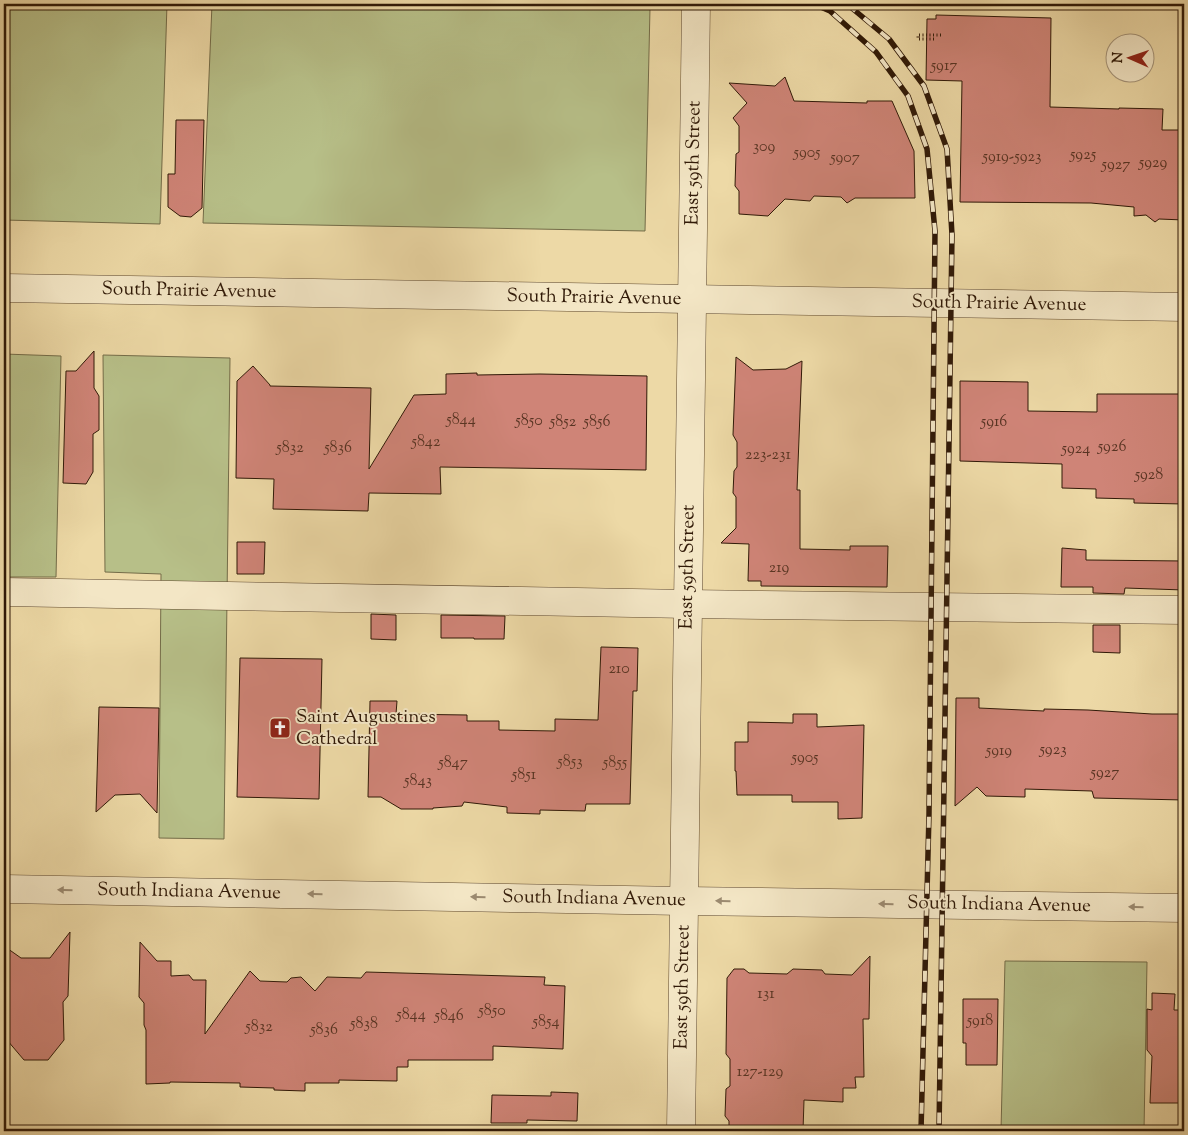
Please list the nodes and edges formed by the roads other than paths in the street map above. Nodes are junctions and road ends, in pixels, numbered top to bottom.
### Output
1 (696, 4) edge
2 (4, 288) edge
3 (692, 300) junction
4 (1184, 307) edge
5 (4, 592) edge
6 (688, 604) junction
7 (1184, 610) edge
8 (4, 889) edge
9 (684, 901) junction
10 (1184, 908) edge
11 (681, 1131) edge

1 - 3 street, East 59th Street
2 - 3 street, South Prairie Avenue
3 - 4 street, South Prairie Avenue
3 - 6 street, East 59th Street
5 - 6 street
6 - 7 street
6 - 9 street, East 59th Street
9 -> 8 street, South Indiana Avenue
10 -> 9 street, South Indiana Avenue
9 - 11 street, East 59th Street

